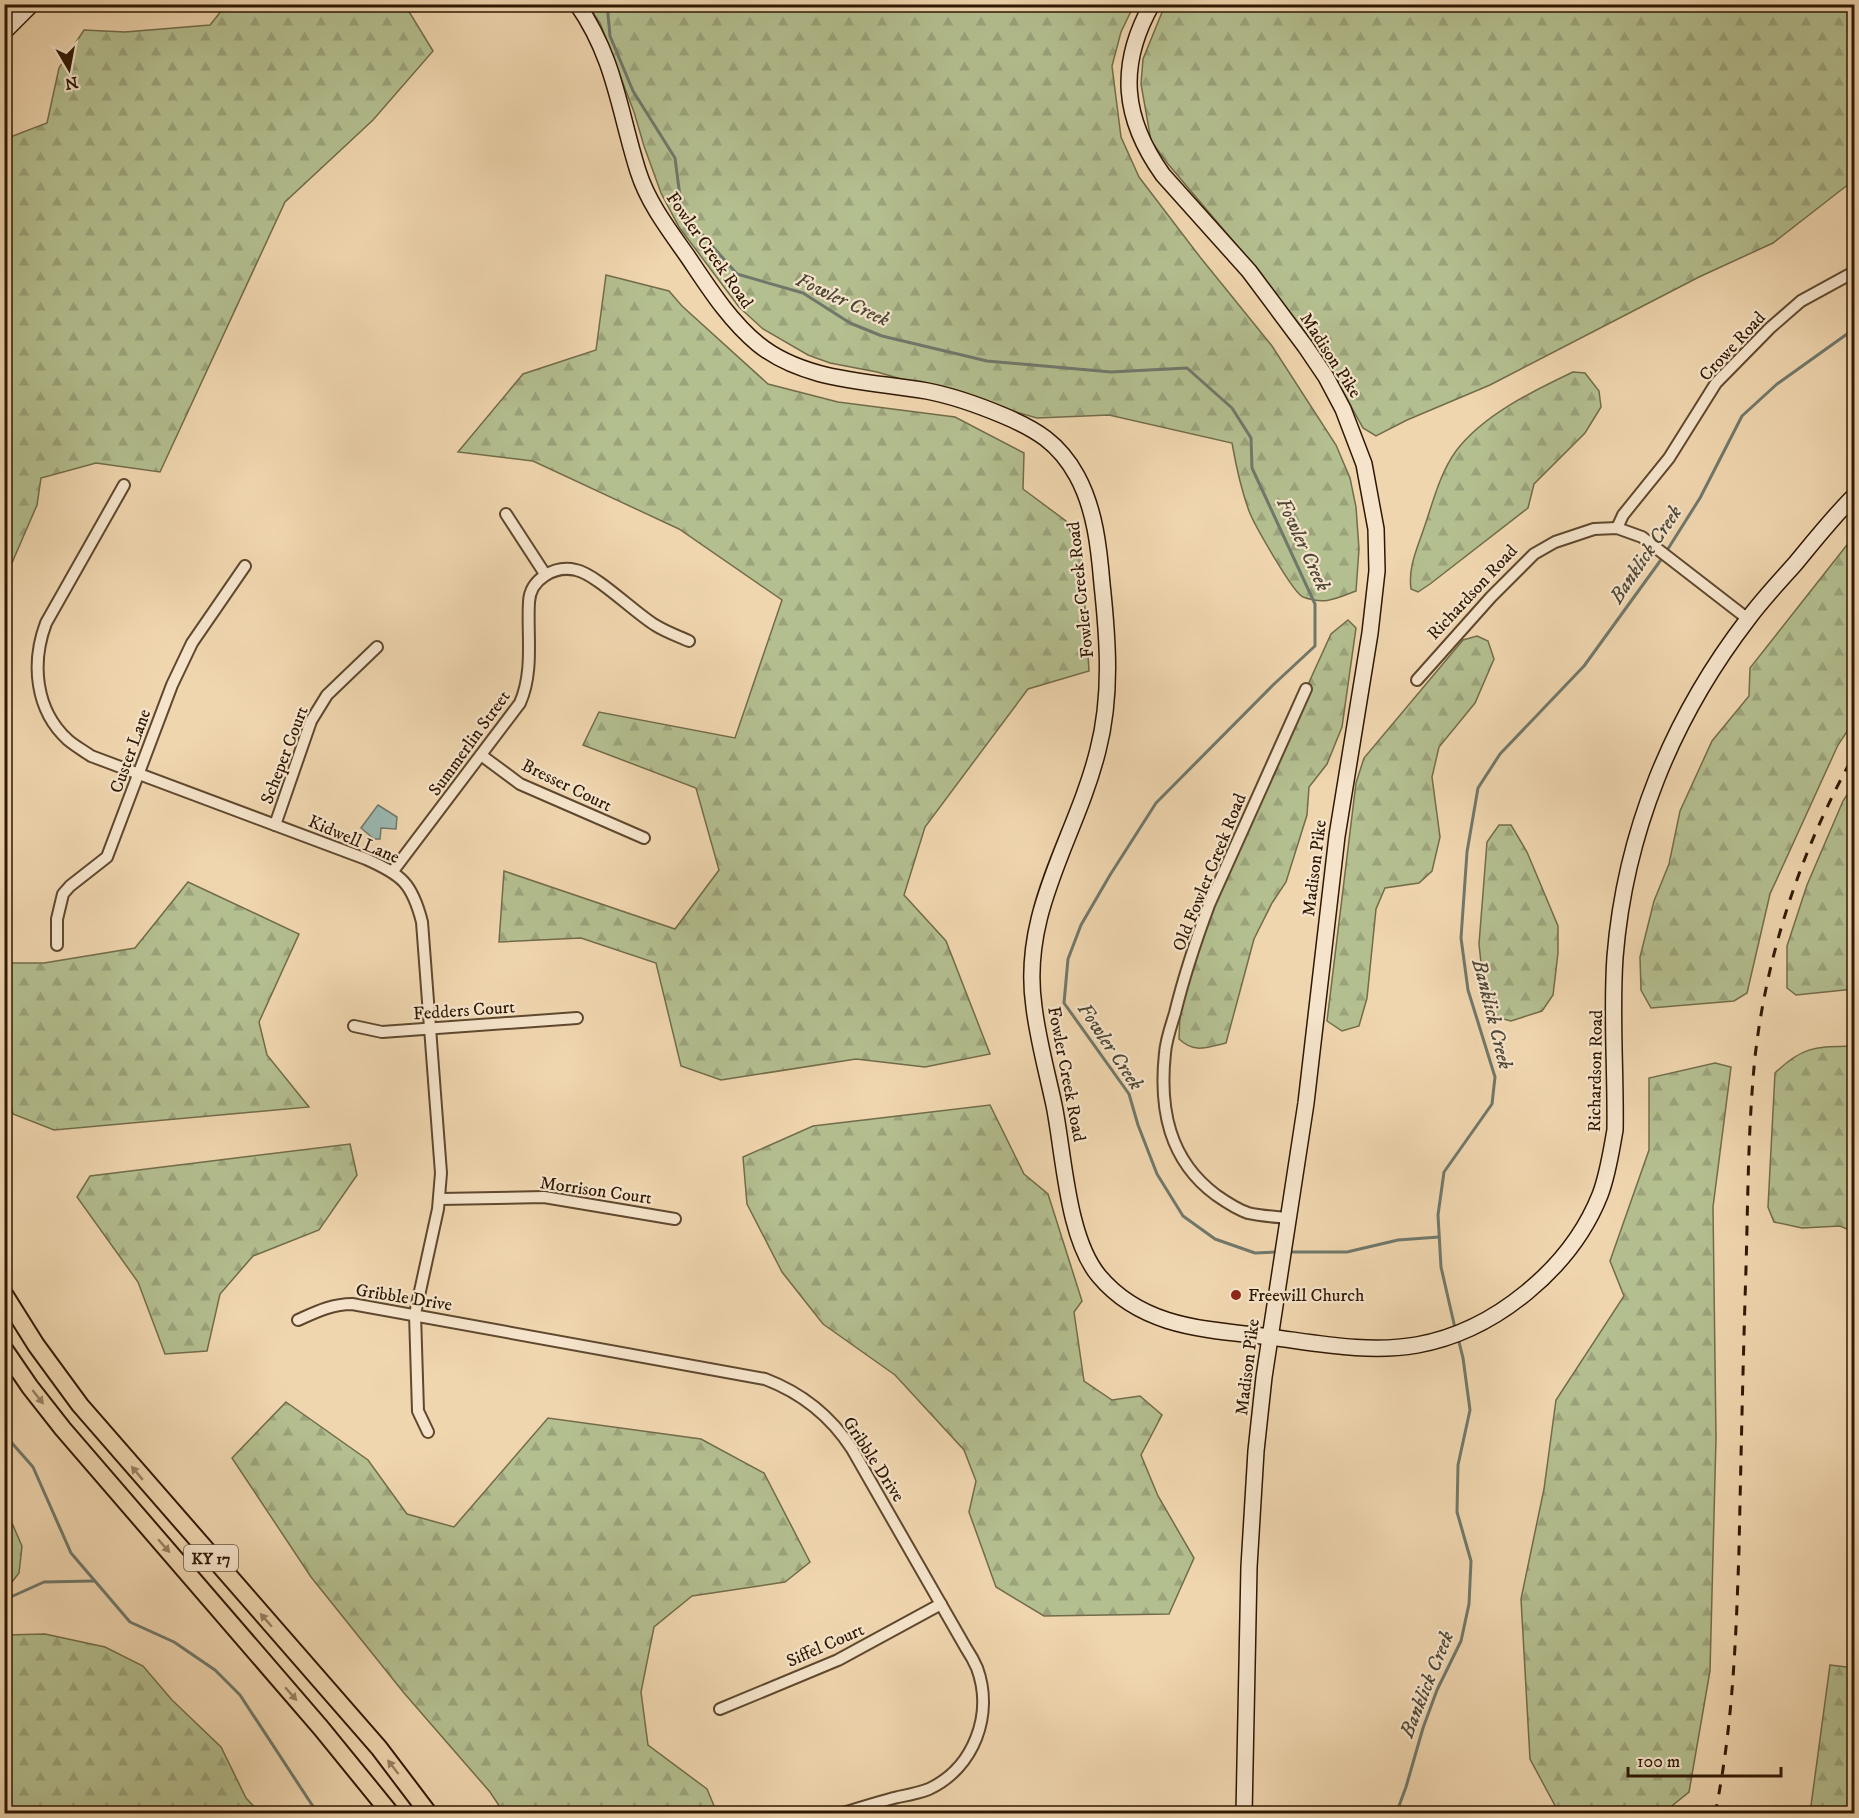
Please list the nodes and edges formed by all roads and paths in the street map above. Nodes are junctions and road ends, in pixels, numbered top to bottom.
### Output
1 (32, 4) edge
2 (577, 4) edge
3 (1152, 4) edge
4 (4, 32) edge
5 (1854, 272) edge
6 (124, 485) dead end
7 (1854, 496) edge
8 (506, 514) dead end
9 (1617, 528) junction
10 (245, 566) dead end
11 (545, 574) junction
12 (1748, 619) junction
13 (689, 641) dead end
14 (376, 647) dead end
15 (1417, 680) dead end
16 (1306, 689) dead end
17 (481, 755) junction
18 (139, 775) junction
19 (275, 825) junction
20 (644, 838) dead end
21 (393, 871) junction
22 (57, 945) dead end
23 (577, 1018) dead end
24 (354, 1026) dead end
25 (431, 1029) junction
26 (440, 1199) junction
27 (675, 1219) dead end
28 (1288, 1226) junction
29 (4, 1294) edge
30 (415, 1314) junction
31 (298, 1320) dead end
32 (1270, 1337) junction
33 (4, 1349) edge
34 (428, 1432) dead end
35 (940, 1604) junction
36 (720, 1708) dead end
37 (391, 1814) edge
38 (429, 1814) edge
39 (840, 1814) edge
40 (1244, 1814) edge

1 - 4 main road
2 - 32 main road, Fowler Creek Road
3 - 28 main road, Madison Pike
5 - 9 street, Crowe Road
6 - 18 street, Kidwell Lane
7 - 12 main road, Richardson Road
8 - 11 street
9 - 12 street, Richardson Road
9 - 15 street, Richardson Road
10 - 18 street, Custer Lane
11 - 13 street
11 - 17 street, Summerlin Street
12 - 32 main road, Richardson Road
14 - 19 street, Scheper Court
16 - 28 street, Old Fowler Creek Road
17 - 20 street, Bresser Court
17 - 21 street, Summerlin Street
18 - 19 street, Kidwell Lane
18 - 22 street, Custer Lane
19 - 21 street, Kidwell Lane
21 - 25 street, Kidwell Lane
23 - 25 street, Fedders Court
24 - 25 street, Fedders Court
25 - 26 street, Kidwell Lane
26 - 27 street, Morrison Court
26 - 30 street, Kidwell Lane
28 - 32 main road, Madison Pike
38 -> 29 main road, KY 17
30 - 31 street, Gribble Drive
30 - 34 street, Kidwell Lane
30 - 35 street, Gribble Drive
32 - 40 main road, Madison Pike
33 -> 37 main road, KY 17
35 - 36 street, Siffel Court
35 - 39 street, Gribble Drive

